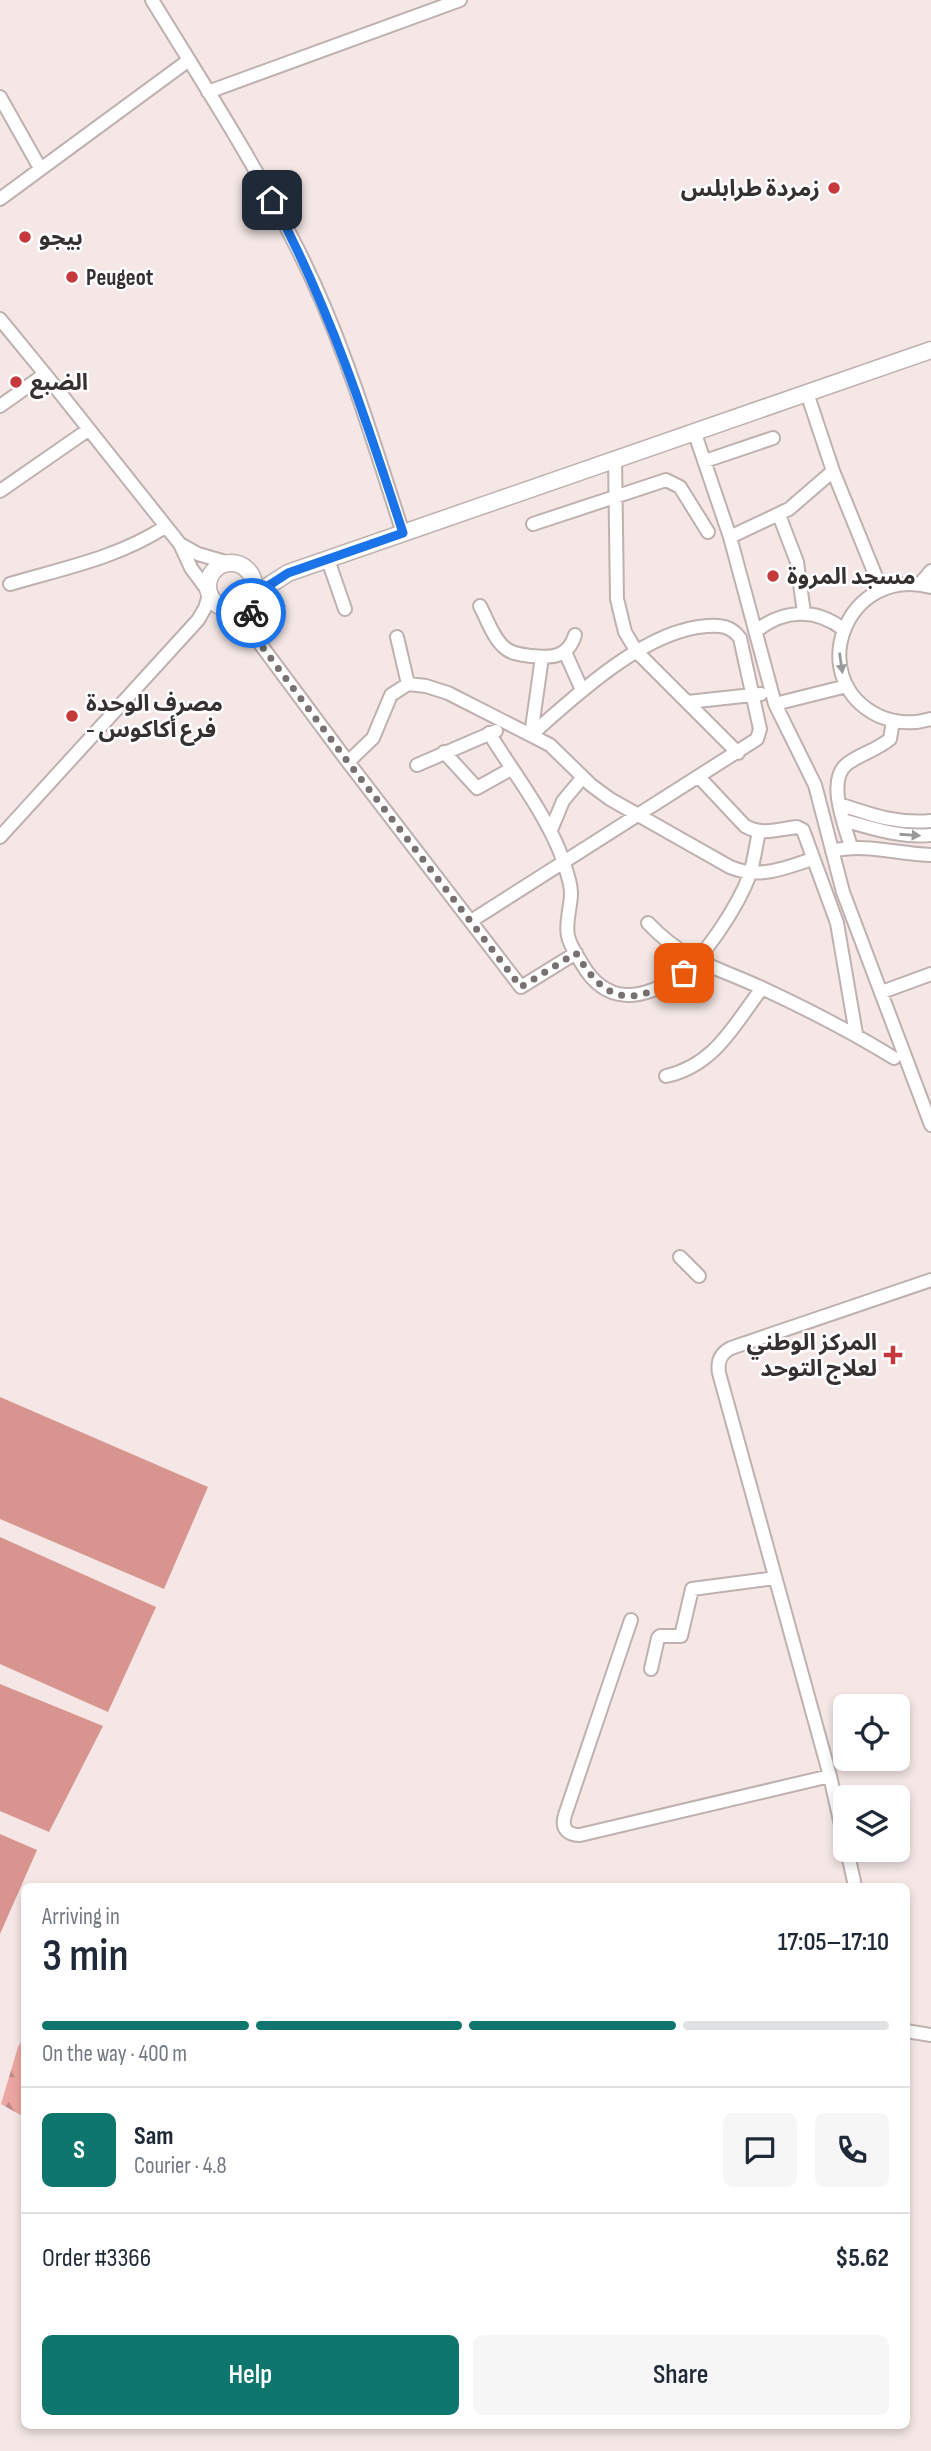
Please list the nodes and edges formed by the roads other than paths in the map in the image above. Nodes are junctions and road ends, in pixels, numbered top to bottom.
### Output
1 (152, 0) edge
2 (460, 0) edge
3 (189, 60) junction
4 (208, 92) junction
5 (0, 97) edge
6 (40, 168) junction
7 (0, 199) edge
8 (0, 319) edge
9 (931, 350) edge
10 (44, 374) junction
11 (807, 393) junction
12 (0, 406) edge
13 (88, 430) junction
14 (694, 430) junction
15 (773, 438) dead end
16 (615, 458) junction
17 (705, 461) junction
18 (833, 471) junction
19 (0, 491) edge
20 (617, 497) junction
21 (779, 515) junction
22 (533, 524) dead end
23 (165, 527) junction
24 (708, 532) dead end
25 (403, 533) junction
26 (730, 537) junction
27 (180, 544) junction
28 (328, 561) junction
29 (235, 564) junction
30 (931, 571) edge
31 (288, 573) junction
32 (10, 584) dead end
33 (926, 586) edge
34 (881, 589) junction
35 (209, 593) junction
36 (250, 599) junction
37 (480, 606) dead end
38 (224, 608) junction
39 (345, 610) dead end
40 (804, 613) junction
41 (198, 620) junction
42 (844, 629) junction
43 (756, 631) junction
44 (575, 635) dead end
45 (397, 637) dead end
46 (258, 641) junction
47 (565, 652) junction
48 (637, 652) junction
49 (542, 657) junction
50 (408, 684) junction
51 (848, 686) junction
52 (582, 690) junction
53 (753, 694) junction
54 (773, 698) junction
55 (688, 702) junction
56 (931, 719) edge
57 (893, 721) junction
58 (509, 726) junction
59 (489, 733) junction
60 (531, 734) junction
61 (444, 752) junction
62 (738, 753) junction
63 (348, 762) junction
64 (416, 765) dead end
65 (512, 769) junction
66 (583, 777) junction
67 (699, 777) junction
68 (839, 804) junction
69 (638, 816) junction
70 (843, 820) junction
71 (931, 821) edge
72 (888, 826) junction
73 (551, 830) junction
74 (759, 832) junction
75 (931, 835) edge
76 (0, 837) edge
77 (851, 847) junction
78 (832, 851) junction
79 (931, 855) edge
80 (812, 859) junction
81 (564, 863) junction
82 (750, 873) junction
83 (471, 921) junction
84 (648, 922) dead end
85 (576, 953) junction
86 (696, 961) junction
87 (931, 974) edge
88 (762, 988) junction
89 (882, 992) junction
90 (856, 1034) junction
91 (894, 1058) dead end
92 (666, 1076) dead end
93 (931, 1125) edge
94 (680, 1257) dead end
95 (699, 1276) dead end
96 (931, 1280) edge
97 (775, 1578) junction
98 (631, 1620) dead end
99 (651, 1669) dead end
100 (830, 1776) junction
101 (833, 1789) edge
102 (850, 1862) edge
103 (854, 1883) edge
104 (910, 2032) edge
105 (931, 2035) edge

1 - 3 street
2 - 4 street
3 - 4 street
3 - 6 street
4 - 25 street
5 - 6 street
6 - 7 street
8 - 10 street
9 - 11 main road
10 - 12 street
10 - 13 street
11 - 14 main road
11 - 18 street
13 - 19 street
13 - 23 street
14 - 16 main road
14 - 17 street
15 - 17 street
16 - 20 street
16 - 25 main road
17 - 26 street
18 - 21 street
18 - 34 street
20 - 22 street
20 - 24 street
20 - 48 street
21 - 26 street
21 - 40 street
23 - 27 street
23 - 32 street
25 - 28 main road
26 - 43 street
27 - 29 street
27 - 35 street
28 - 31 main road
28 - 39 street
29 - 31 main road
29 - 35 main road
29 - 36 main road
30 - 33 street
31 - 36 main road
33 - 34 street
34 - 42 street
35 - 38 main road
35 - 41 street
36 - 38 main road
36 - 46 street
37 - 49 street
38 - 41 street
38 - 46 street
40 - 42 street
40 - 43 street
41 - 76 street
42 -> 51 street
43 - 54 street
44 - 47 street
45 - 50 street
46 - 63 street
47 - 49 street
47 - 52 street
48 - 52 street
48 - 53 street
48 - 55 street
49 - 60 street
50 - 58 street
50 - 63 street
51 - 54 street
51 - 57 street
52 - 60 street
53 - 54 street
53 - 55 street
53 - 62 street
54 - 78 street
55 - 62 street
56 - 57 street
57 - 68 street
58 - 59 street
58 - 60 street
59 - 61 street
59 - 65 street
60 - 66 street
61 - 64 street
61 - 65 street
62 - 67 street
63 - 83 street
65 - 73 street
66 - 69 street
66 - 73 street
67 - 69 street
67 - 74 street
68 - 70 street
68 - 72 street
69 - 81 street
69 - 82 street
70 - 72 street
70 - 77 street
71 - 72 street
72 -> 75 street
73 - 81 street
74 - 80 street
74 - 82 street
77 - 78 street
77 - 79 street
78 - 89 street
80 - 82 street
80 - 90 street
81 - 83 street
81 - 85 street
82 - 86 street
83 - 85 street
84 - 86 street
85 - 86 street
86 - 88 street
87 - 89 street
88 - 90 street
88 - 92 street
89 - 93 street
90 - 91 street
94 - 95 street
96 - 97 street
97 - 99 street
97 - 100 street
98 - 100 street
100 - 101 street
102 - 103 street
104 - 105 street

